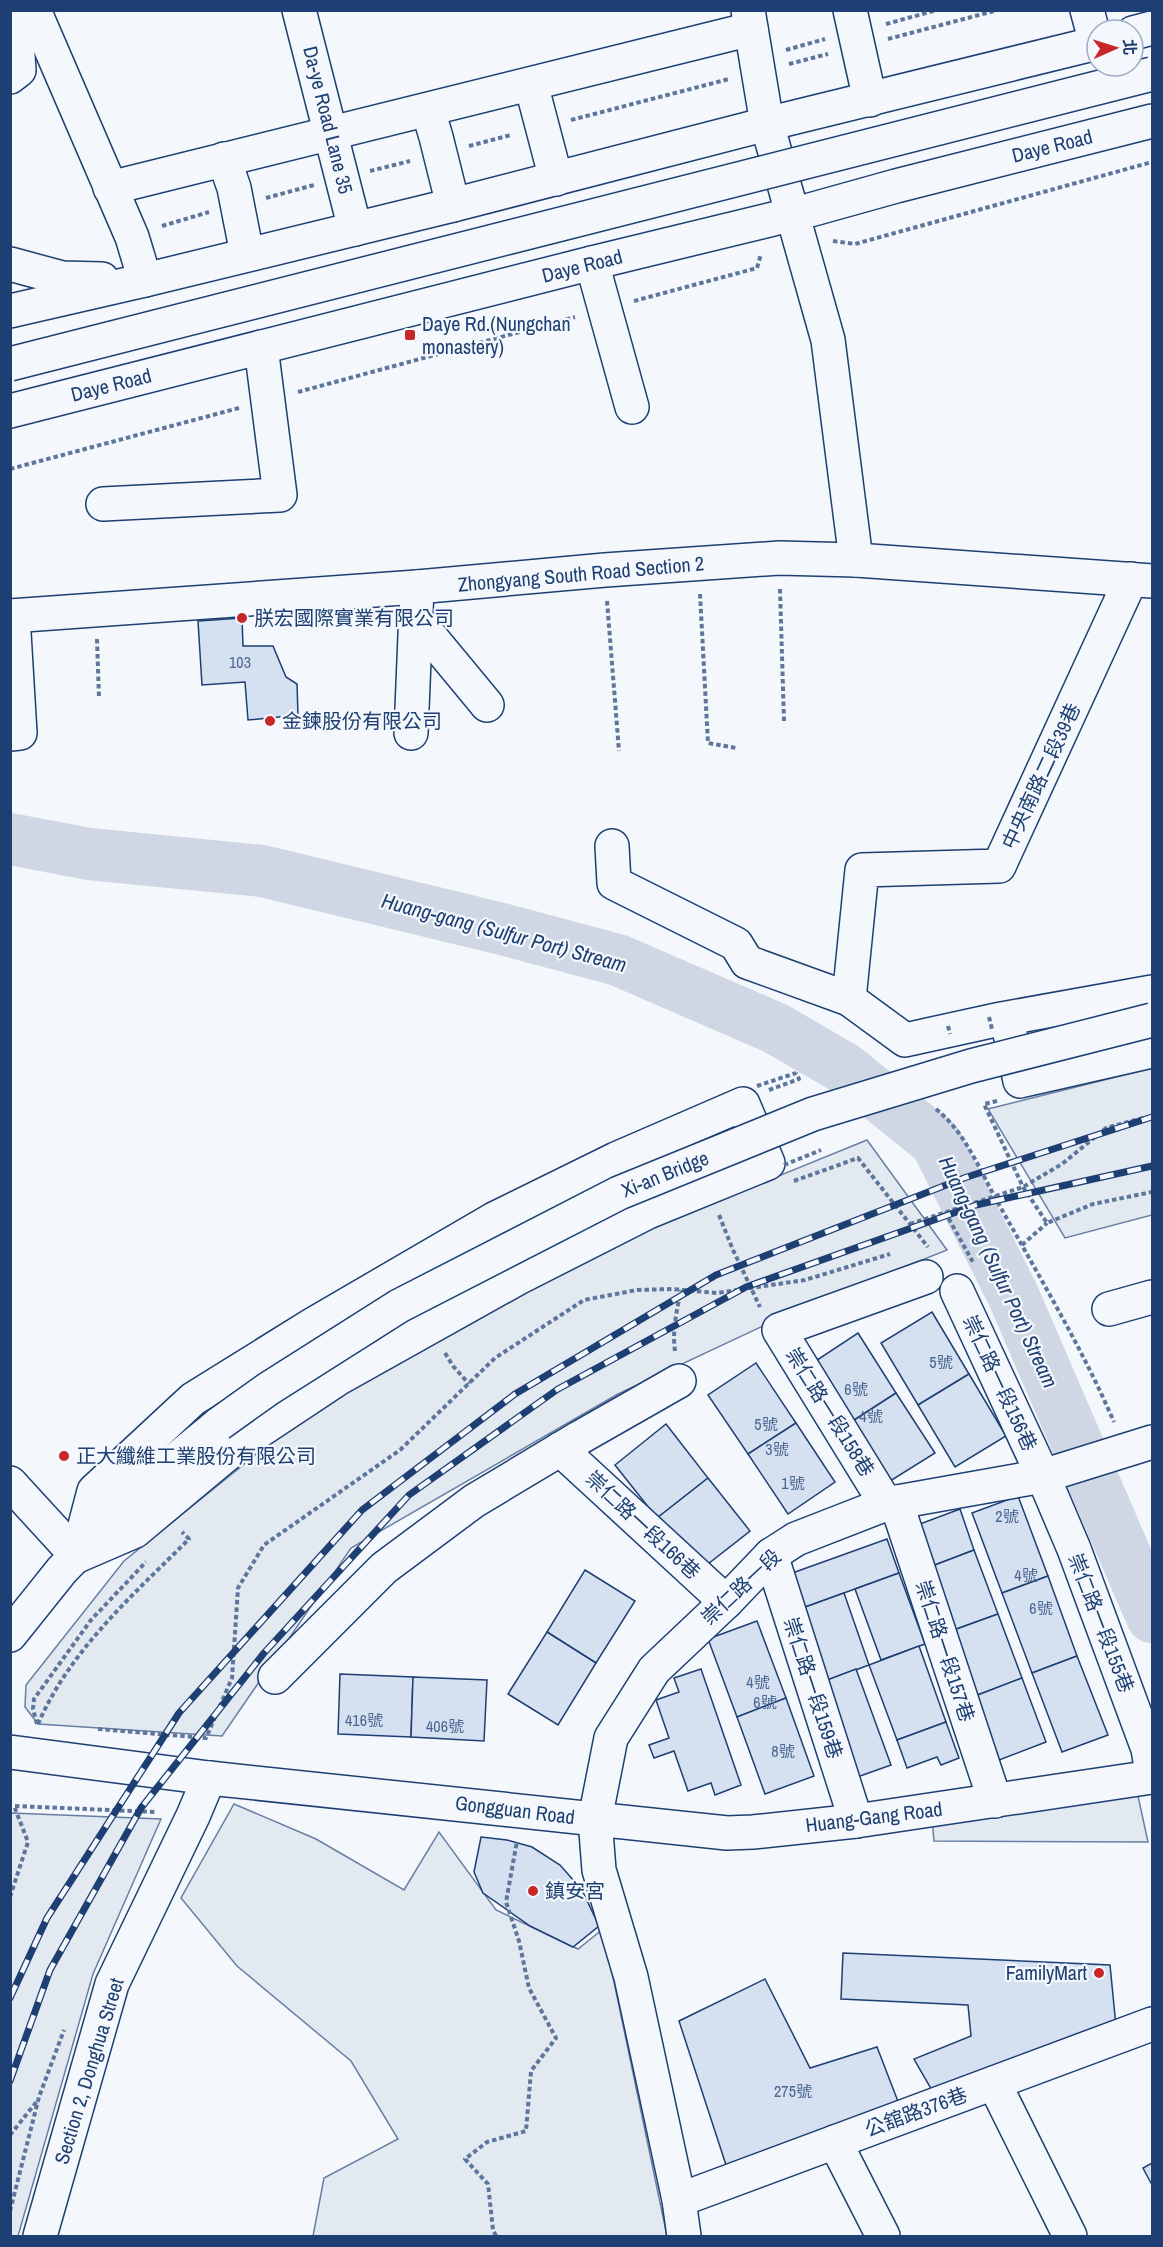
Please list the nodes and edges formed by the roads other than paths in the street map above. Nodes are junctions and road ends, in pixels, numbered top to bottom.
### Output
1 (299, 10) edge
2 (850, 10) edge
3 (750, 20) edge
4 (19, 21) edge
5 (1085, 46) edge
6 (1152, 74) edge
7 (10, 78) edge
8 (531, 84) junction
9 (870, 100) junction
10 (428, 110) junction
11 (1152, 121) edge
12 (767, 124) junction
13 (332, 134) junction
14 (224, 159) junction
15 (556, 179) junction
16 (110, 188) junction
17 (453, 205) junction
18 (791, 215) junction
19 (355, 229) junction
20 (247, 254) junction
21 (592, 263) junction
22 (10, 264) edge
23 (146, 280) junction
24 (10, 310) edge
25 (261, 347) junction
26 (10, 364) edge
27 (632, 407) dead end
28 (10, 411) edge
29 (103, 504) dead end
30 (856, 560) junction
31 (1142, 580) edge
32 (416, 603) junction
33 (12, 616) edge
34 (487, 705) dead end
35 (411, 733) dead end
36 (10, 734) edge
37 (612, 846) dead end
38 (1152, 992) edge
39 (849, 999) junction
40 (1152, 1020) edge
41 (996, 1022) junction
42 (1152, 1052) edge
43 (924, 1258) road end
44 (960, 1276) road end
45 (1152, 1297) edge
46 (1109, 1310) dead end
47 (679, 1381) road end
48 (1139, 1447) edge
49 (560, 1449) junction
50 (1055, 1472) junction
51 (10, 1483) edge
52 (891, 1503) junction
53 (771, 1555) junction
54 (77, 1556) junction
55 (726, 1602) junction
56 (10, 1635) edge
57 (275, 1677) dead end
58 (10, 1752) edge
59 (1152, 1773) edge
60 (1152, 1777) edge
61 (209, 1778) junction
62 (994, 1801) junction
63 (595, 1819) junction
64 (856, 1821) junction
65 (1152, 2024) edge
66 (994, 2083) junction
67 (835, 2142) junction
68 (679, 2200) junction
69 (40, 2236) edge
70 (684, 2236) edge
71 (883, 2236) edge
72 (1070, 2236) edge

1 - 13 main road, Da-ye Road Lane 35
2 - 9 main road
3 - 8 main road
3 - 12 main road
4 - 7 main road
4 - 16 main road
5 - 9 main road
6 - 26 main road, bridge
8 - 10 main road
8 - 15 main road
9 - 12 main road
10 - 13 main road
10 - 17 main road
11 - 18 main road, Daye Road
12 - 15 main road
12 - 18 main road
13 - 14 main road
13 - 19 main road, Da-ye Road Lane 35
14 - 16 main road
14 - 20 main road
15 - 17 main road
16 - 23 main road
17 - 19 main road
18 - 21 main road, Daye Road
18 - 30 main road
19 - 20 main road
20 - 23 main road
21 - 25 main road, Daye Road
21 - 27 main road
22 - 23 main road
23 - 24 main road
25 - 28 main road, Daye Road
25 - 29 main road
30 - 31 main road, Zhongyang South Road Section 2
30 - 32 main road, Zhongyang South Road Section 2
31 - 39 main road, 中央南路二段39巷
32 - 33 main road, Zhongyang South Road Section 2
32 - 34 main road
32 - 35 main road
33 - 36 main road
37 - 39 main road
38 - 41 main road
39 - 41 main road
40 - 54 main road, Xi-an Bridge, bridge
41 - 42 main road
43 - 52 main road, 崇仁路一段158巷
44 - 50 main road, 崇仁路一段156巷
45 - 46 main road
47 - 49 main road
48 - 50 main road, 崇仁路一段
49 - 55 main road, 崇仁路一段166巷
49 - 57 main road
50 - 52 main road, 崇仁路一段
50 - 59 main road, 崇仁路一段155巷
51 - 54 main road
52 - 53 main road, 崇仁路一段
52 - 62 main road, 崇仁路一段157巷
53 - 55 main road, 崇仁路一段
53 - 64 main road, 崇仁路一段159巷
54 - 54 main road
54 - 56 main road, Xi-an Bridge
55 - 63 main road, 崇仁路一段
58 - 61 main road, Gongguan Road
60 - 62 main road, Huang-Gang Road
61 - 63 main road, Gongguan Road
61 - 69 main road, Section 2, Donghua Street
62 - 64 main road, Huang-Gang Road
63 - 64 main road, Huang-Gang Road
63 - 68 main road, Gongguan Road
65 - 66 main road, 公舘路376巷
66 - 67 main road, 公舘路376巷
66 - 72 main road
67 - 68 main road, 公舘路376巷
67 - 71 main road
68 - 70 main road, Gongguan Road

